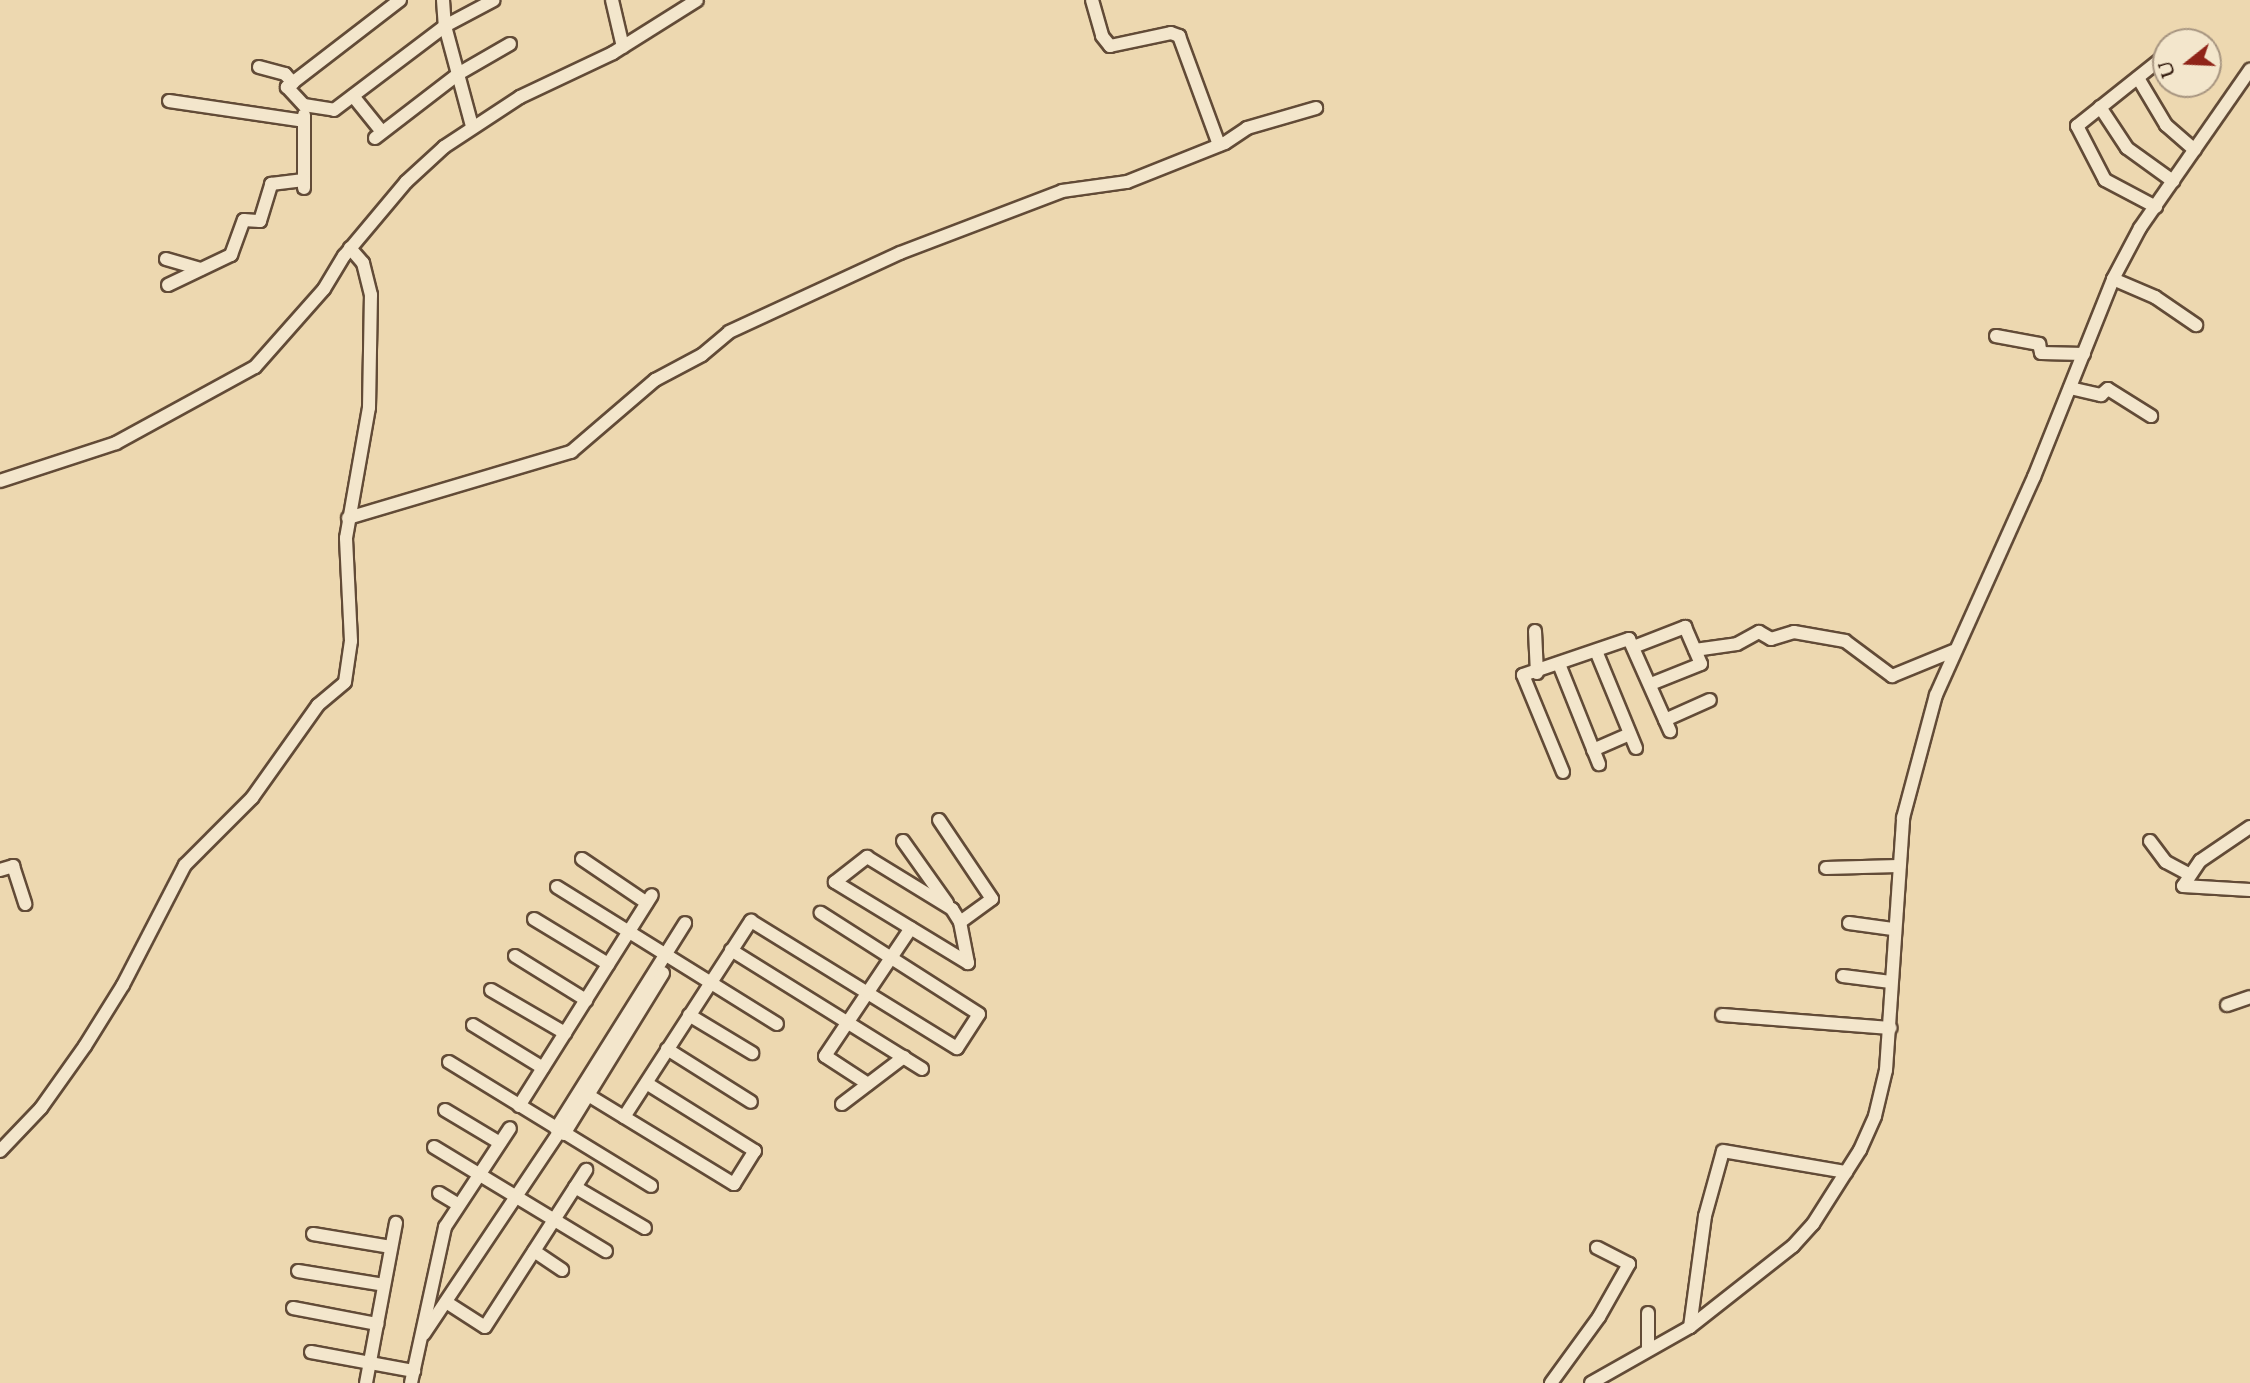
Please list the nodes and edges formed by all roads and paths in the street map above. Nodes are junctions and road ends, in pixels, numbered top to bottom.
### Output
1 (400, 0) edge
2 (443, 0) edge
3 (494, 0) edge
4 (612, 0) edge
5 (697, 0) edge
6 (1091, 0) edge
7 (445, 26) junction
8 (510, 44) dead end
9 (623, 47) junction
10 (2152, 66) edge
11 (259, 68) dead end
12 (2250, 70) edge
13 (458, 74) junction
14 (2138, 78) junction
15 (293, 83) junction
16 (353, 96) junction
17 (169, 101) dead end
18 (304, 105) junction
19 (2100, 107) junction
20 (1316, 108) dead end
21 (304, 121) junction
22 (472, 126) junction
23 (1219, 145) junction
24 (2195, 150) junction
25 (2173, 181) junction
26 (2155, 207) junction
27 (350, 248) junction
28 (166, 258) dead end
29 (201, 269) junction
30 (2113, 279) junction
31 (168, 285) dead end
32 (2196, 325) dead end
33 (1996, 336) dead end
34 (2084, 354) junction
35 (2070, 388) junction
36 (2151, 416) dead end
37 (0, 481) edge
38 (348, 519) junction
39 (1535, 631) dead end
40 (1636, 646) junction
41 (1695, 650) junction
42 (1953, 650) junction
43 (1596, 651) junction
44 (1559, 664) junction
45 (1536, 673) junction
46 (1651, 684) junction
47 (1710, 700) dead end
48 (1630, 734) junction
49 (1636, 748) dead end
50 (1593, 750) junction
51 (1599, 764) dead end
52 (1563, 772) dead end
53 (939, 820) dead end
54 (2250, 827) edge
55 (904, 841) dead end
56 (2150, 841) dead end
57 (582, 859) dead end
58 (1898, 866) junction
59 (1825, 868) dead end
60 (0, 870) edge
61 (2189, 874) junction
62 (557, 887) dead end
63 (2250, 890) edge
64 (25, 904) dead end
65 (952, 909) junction
66 (821, 914) dead end
67 (534, 919) dead end
68 (960, 922) junction
69 (685, 923) dead end
70 (1849, 923) dead end
71 (911, 929) junction
72 (1893, 929) junction
73 (628, 932) junction
74 (731, 950) junction
75 (515, 956) dead end
76 (668, 958) junction
77 (892, 958) junction
78 (608, 964) junction
79 (1843, 976) dead end
80 (1891, 982) junction
81 (709, 983) junction
82 (491, 990) dead end
83 (869, 993) junction
84 (2250, 997) edge
85 (586, 1000) junction
86 (2227, 1005) dead end
87 (689, 1015) junction
88 (1722, 1016) dead end
89 (848, 1023) junction
90 (777, 1024) dead end
91 (473, 1025) dead end
92 (1889, 1028) junction
93 (565, 1033) junction
94 (667, 1049) junction
95 (752, 1053) dead end
96 (904, 1058) junction
97 (449, 1062) dead end
98 (543, 1068) junction
99 (922, 1069) dead end
100 (646, 1083) junction
101 (868, 1084) junction
102 (588, 1095) junction
103 (751, 1101) dead end
104 (842, 1104) dead end
105 (519, 1106) junction
106 (445, 1110) dead end
107 (625, 1117) junction
108 (510, 1129) dead end
109 (560, 1131) junction
110 (500, 1143) junction
111 (434, 1147) dead end
112 (0, 1151) edge
113 (586, 1170) dead end
114 (1846, 1172) junction
115 (479, 1175) junction
116 (651, 1186) dead end
117 (575, 1187) junction
118 (439, 1194) dead end
119 (517, 1198) junction
120 (459, 1205) junction
121 (555, 1220) junction
122 (396, 1223) dead end
123 (645, 1228) dead end
124 (313, 1234) dead end
125 (391, 1247) junction
126 (1597, 1248) dead end
127 (534, 1251) junction
128 (606, 1251) dead end
129 (562, 1269) dead end
130 (298, 1271) dead end
131 (384, 1285) junction
132 (446, 1302) junction
133 (293, 1308) dead end
134 (1648, 1313) dead end
135 (377, 1324) junction
136 (1690, 1326) junction
137 (420, 1340) junction
138 (1648, 1349) junction
139 (311, 1352) dead end
140 (370, 1363) junction
141 (413, 1377) edge
142 (366, 1383) edge
143 (1551, 1383) edge
144 (1591, 1383) edge

1 - 15 street
2 - 7 street
3 - 7 street
4 - 9 street
5 - 9 street
6 - 23 street
7 - 13 street
7 - 16 street
8 - 13 street
9 - 22 street
10 - 14 street
11 - 15 street
12 - 24 street
13 - 16 street
13 - 22 street
14 - 19 street
14 - 24 street
15 - 18 street
16 - 18 street
17 - 21 street
18 - 21 street
19 - 25 street
19 - 26 street
20 - 23 street
21 - 29 street
22 - 27 street
23 - 38 street
24 - 25 street
25 - 26 street
26 - 30 street
27 - 37 street
27 - 38 street
28 - 29 street
29 - 31 street
30 - 32 street
30 - 34 street
33 - 34 street
34 - 35 street
35 - 36 street
35 - 42 street
38 - 112 street
39 - 45 street
40 - 41 street
40 - 43 street
40 - 46 street
41 - 42 street
41 - 46 street
42 - 58 street
43 - 44 street
43 - 48 street
44 - 45 street
44 - 50 street
45 - 52 street
46 - 47 street
48 - 49 street
48 - 50 street
50 - 51 street
53 - 68 street
54 - 61 street
55 - 65 street
56 - 61 street
57 - 73 street
58 - 59 street
58 - 72 street
60 - 64 street
61 - 63 street
62 - 73 street
65 - 68 street
65 - 71 street
66 - 77 street
67 - 78 street
68 - 71 street
69 - 76 street
70 - 72 street
71 - 77 street
72 - 80 street
73 - 76 street
73 - 78 street
74 - 81 street
74 - 83 street
74 - 89 street
75 - 85 street
76 - 81 street
76 - 102 street
76 - 109 street
77 - 83 street
77 - 83 street
78 - 85 street
79 - 80 street
80 - 92 street
81 - 87 street
81 - 90 street
82 - 93 street
83 - 89 street
84 - 86 street
85 - 93 street
87 - 94 street
87 - 95 street
88 - 92 street
89 - 96 street
89 - 101 street
91 - 98 street
92 - 114 street
93 - 98 street
94 - 100 street
94 - 103 street
96 - 99 street
96 - 101 street
97 - 105 street
98 - 105 street
100 - 107 street
100 - 107 street
101 - 104 street
102 - 107 street
102 - 109 street
105 - 109 street
106 - 110 street
108 - 110 street
109 - 116 street
109 - 119 street
110 - 115 street
111 - 115 street
113 - 117 street
114 - 136 street
114 - 136 street
115 - 119 street
115 - 120 street
117 - 121 street
117 - 123 street
118 - 120 street
119 - 121 street
119 - 132 street
120 - 137 street
121 - 127 street
121 - 128 street
122 - 125 street
124 - 125 street
125 - 131 street
126 - 143 street
127 - 129 street
127 - 132 street
130 - 131 street
131 - 135 street
132 - 137 street
133 - 135 street
134 - 138 street
135 - 140 street
136 - 138 street
137 - 141 street
138 - 144 street
139 - 140 street
140 - 141 street
140 - 142 street

